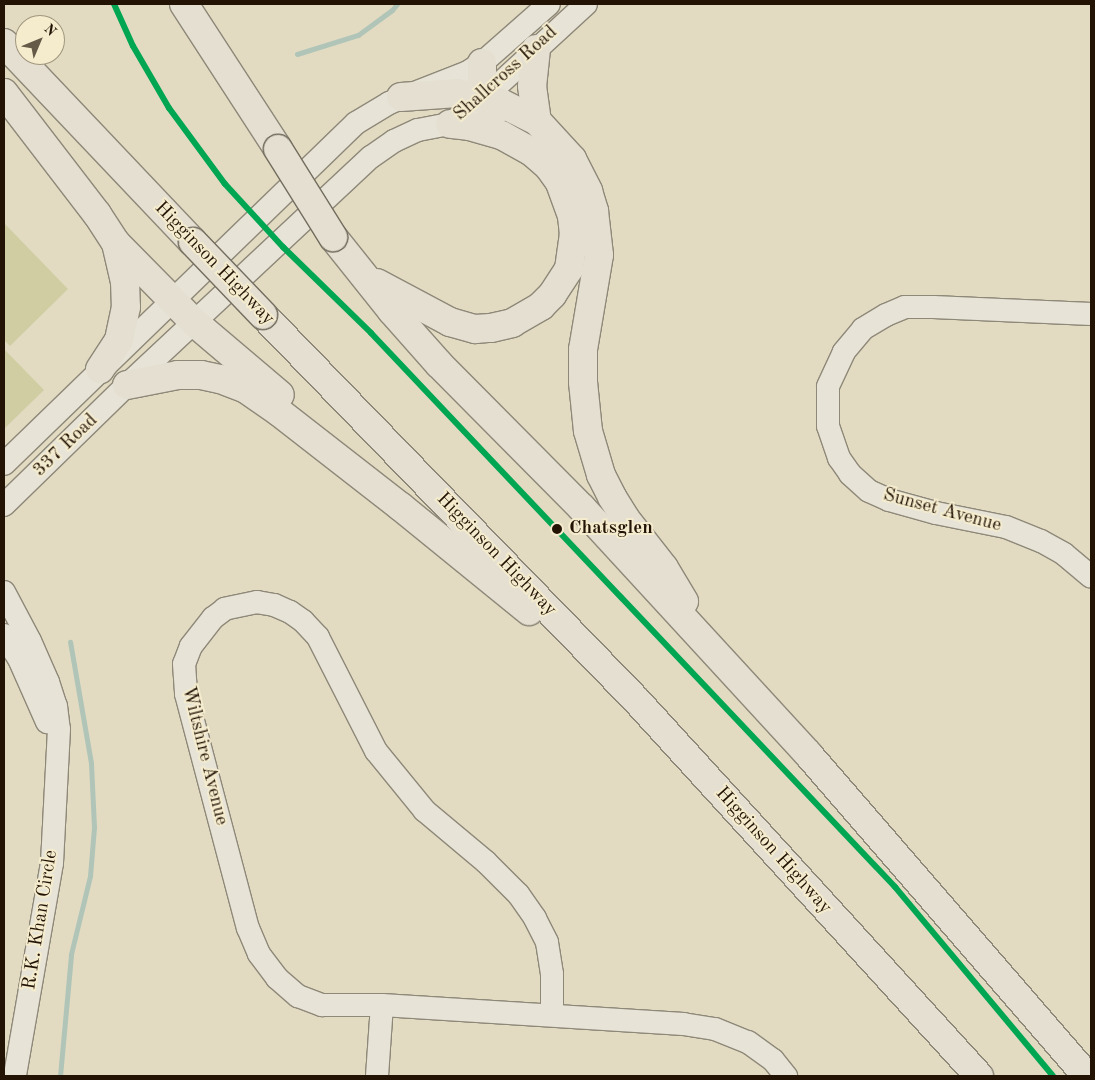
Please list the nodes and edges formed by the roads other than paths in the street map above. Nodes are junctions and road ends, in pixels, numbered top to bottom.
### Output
1 (184, 4) edge
2 (549, 4) edge
3 (586, 4) edge
4 (4, 43) edge
5 (536, 49) junction
6 (482, 63) junction
7 (4, 93) edge
8 (484, 97) junction
9 (400, 98) junction
10 (537, 121) junction
11 (450, 124) junction
12 (518, 143) junction
13 (116, 243) junction
14 (365, 276) junction
15 (171, 300) junction
16 (1091, 314) edge
17 (195, 323) junction
18 (100, 369) junction
19 (128, 386) junction
20 (4, 464) edge
21 (24, 486) junction
22 (4, 505) edge
23 (400, 507) junction
24 (4, 522) edge
25 (1091, 577) edge
26 (5, 591) edge
27 (4, 635) edge
28 (716, 653) junction
29 (638, 702) junction
30 (58, 762) junction
31 (382, 1005) junction
32 (552, 1015) junction
33 (15, 1076) edge
34 (377, 1076) edge
35 (786, 1076) edge
36 (979, 1076) edge
37 (1087, 1076) edge

1 - 14 highway, bridge
2 - 6 street, Shallcross Road
3 - 5 street, Shallcross Road
4 - 29 highway, Higginson Highway, bridge
5 - 8 street, Shallcross Road
5 - 10 highway
6 - 8 highway
6 - 9 street, Shallcross Road
7 - 13 highway
8 - 9 highway
8 - 10 highway
8 - 11 street, Shallcross Road
8 - 12 highway
9 - 15 street, Shallcross Road
10 - 28 highway
11 - 12 highway
11 - 17 street, Shallcross Road
12 - 14 highway
13 - 15 highway
13 - 18 highway
14 - 28 highway
15 - 17 highway
15 - 18 street, Shallcross Road
16 - 25 street, Sunset Avenue
17 - 19 street, Shallcross Road
17 - 23 highway
18 - 20 street, 337 Road
19 - 21 street, 337 Road
19 - 23 highway
21 - 22 street, 337 Road
21 - 24 street
23 - 29 highway
26 - 30 street, R.K. Khan Circle
27 - 30 street, R.K. Khan Circle
28 - 37 highway
29 - 36 highway, Higginson Highway
30 - 33 street, R.K. Khan Circle
31 - 32 street, Wiltshire Avenue
31 - 32 street, Wiltshire Avenue
31 - 34 street
32 - 35 street, Wiltshire Avenue

